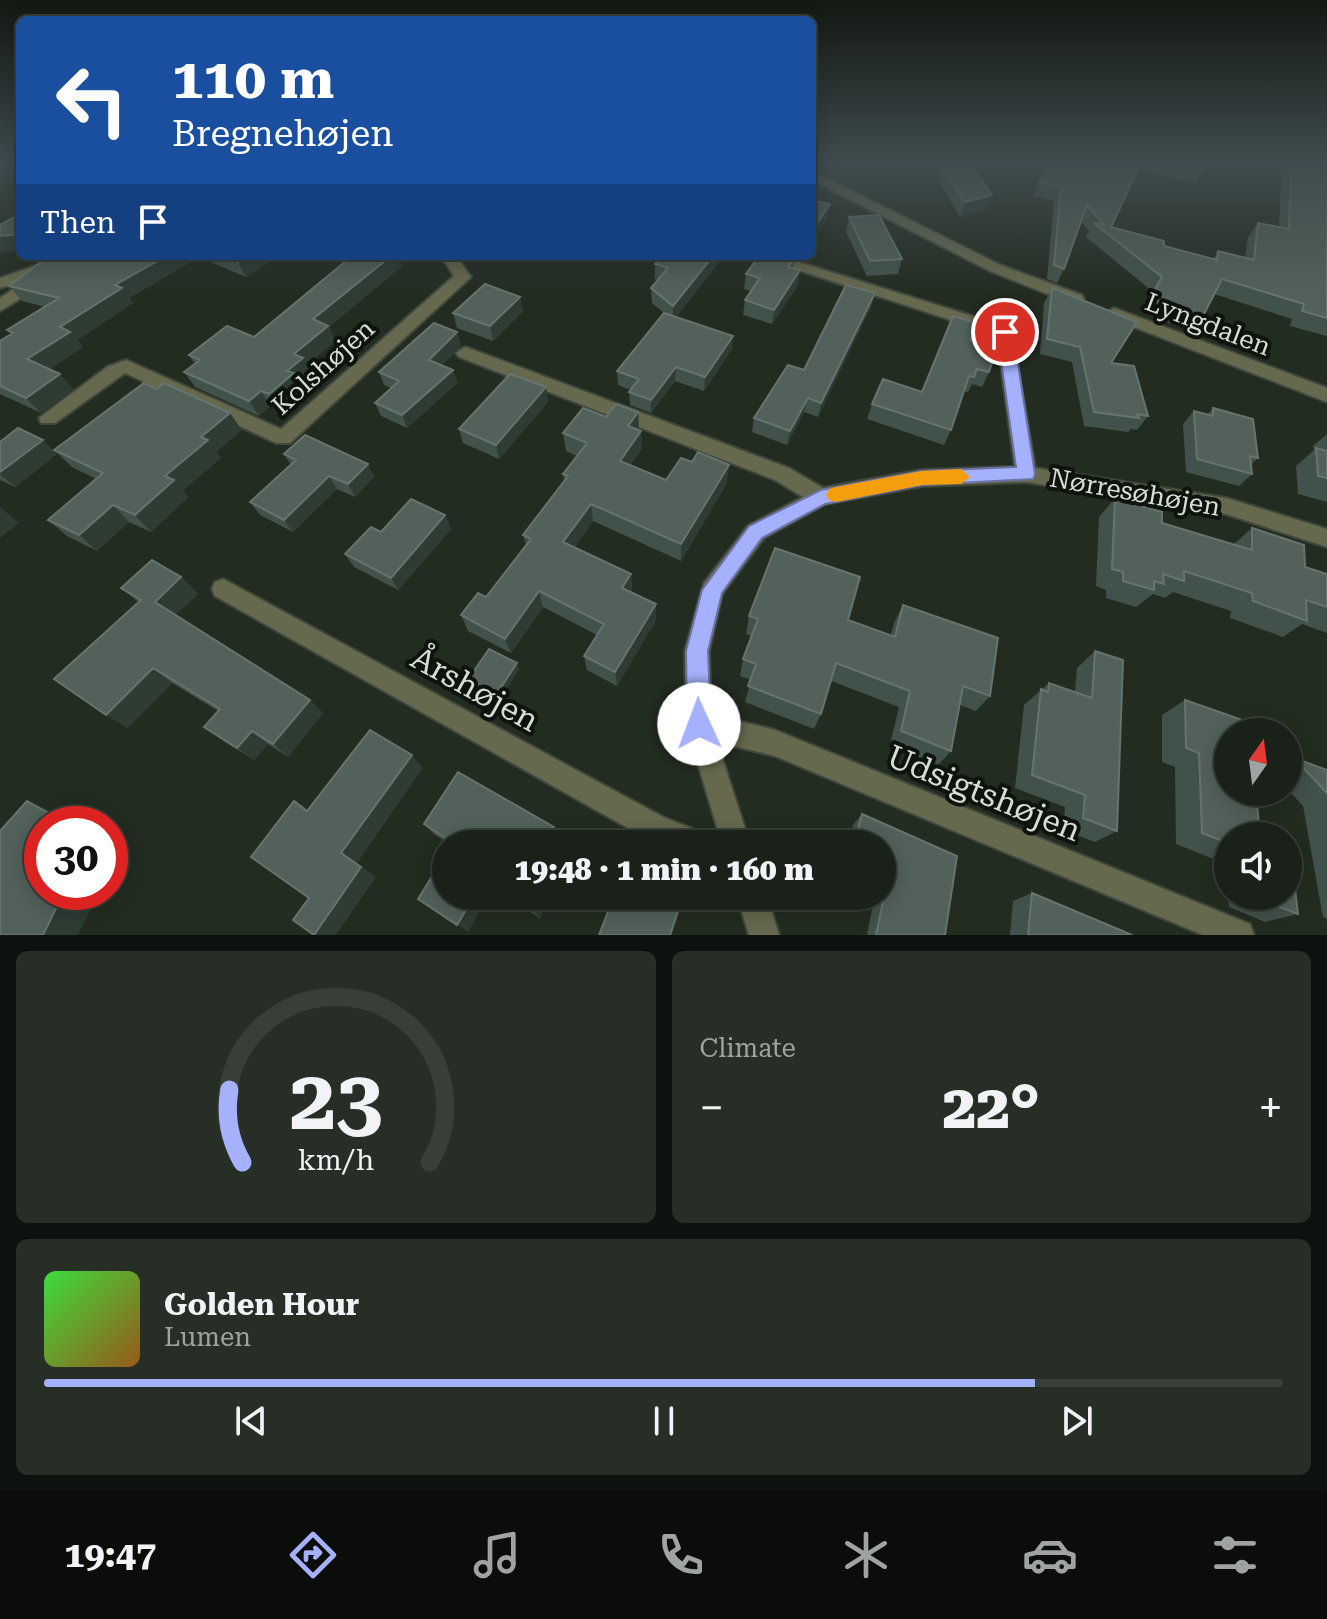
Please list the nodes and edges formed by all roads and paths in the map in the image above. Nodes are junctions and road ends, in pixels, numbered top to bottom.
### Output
1 (874, 207) edge
2 (68, 260) edge
3 (451, 260) edge
4 (776, 260) edge
5 (26, 276) junction
6 (0, 283) edge
7 (0, 306) edge
8 (465, 353) dead end
9 (1327, 395) edge
10 (48, 418) dead end
11 (1026, 474) junction
12 (821, 497) junction
13 (1327, 538) edge
14 (223, 589) dead end
15 (699, 724) junction
16 (661, 830) edge
17 (732, 830) edge
18 (756, 910) edge
19 (764, 935) edge
20 (1239, 935) edge

1 - 9 street, Lyngdalen
2 - 5 street
3 - 10 street, Kolshøjen
4 - 11 street
5 - 6 street
5 - 7 street
8 - 12 street
11 - 12 street, Nørresøhøjen
11 - 13 street, Nørresøhøjen
12 - 15 street, Nørresøhøjen
14 - 16 street, Årshøjen
15 - 17 street, Nørresøhøjen
15 - 20 street, Udsigtshøjen
18 - 19 street

